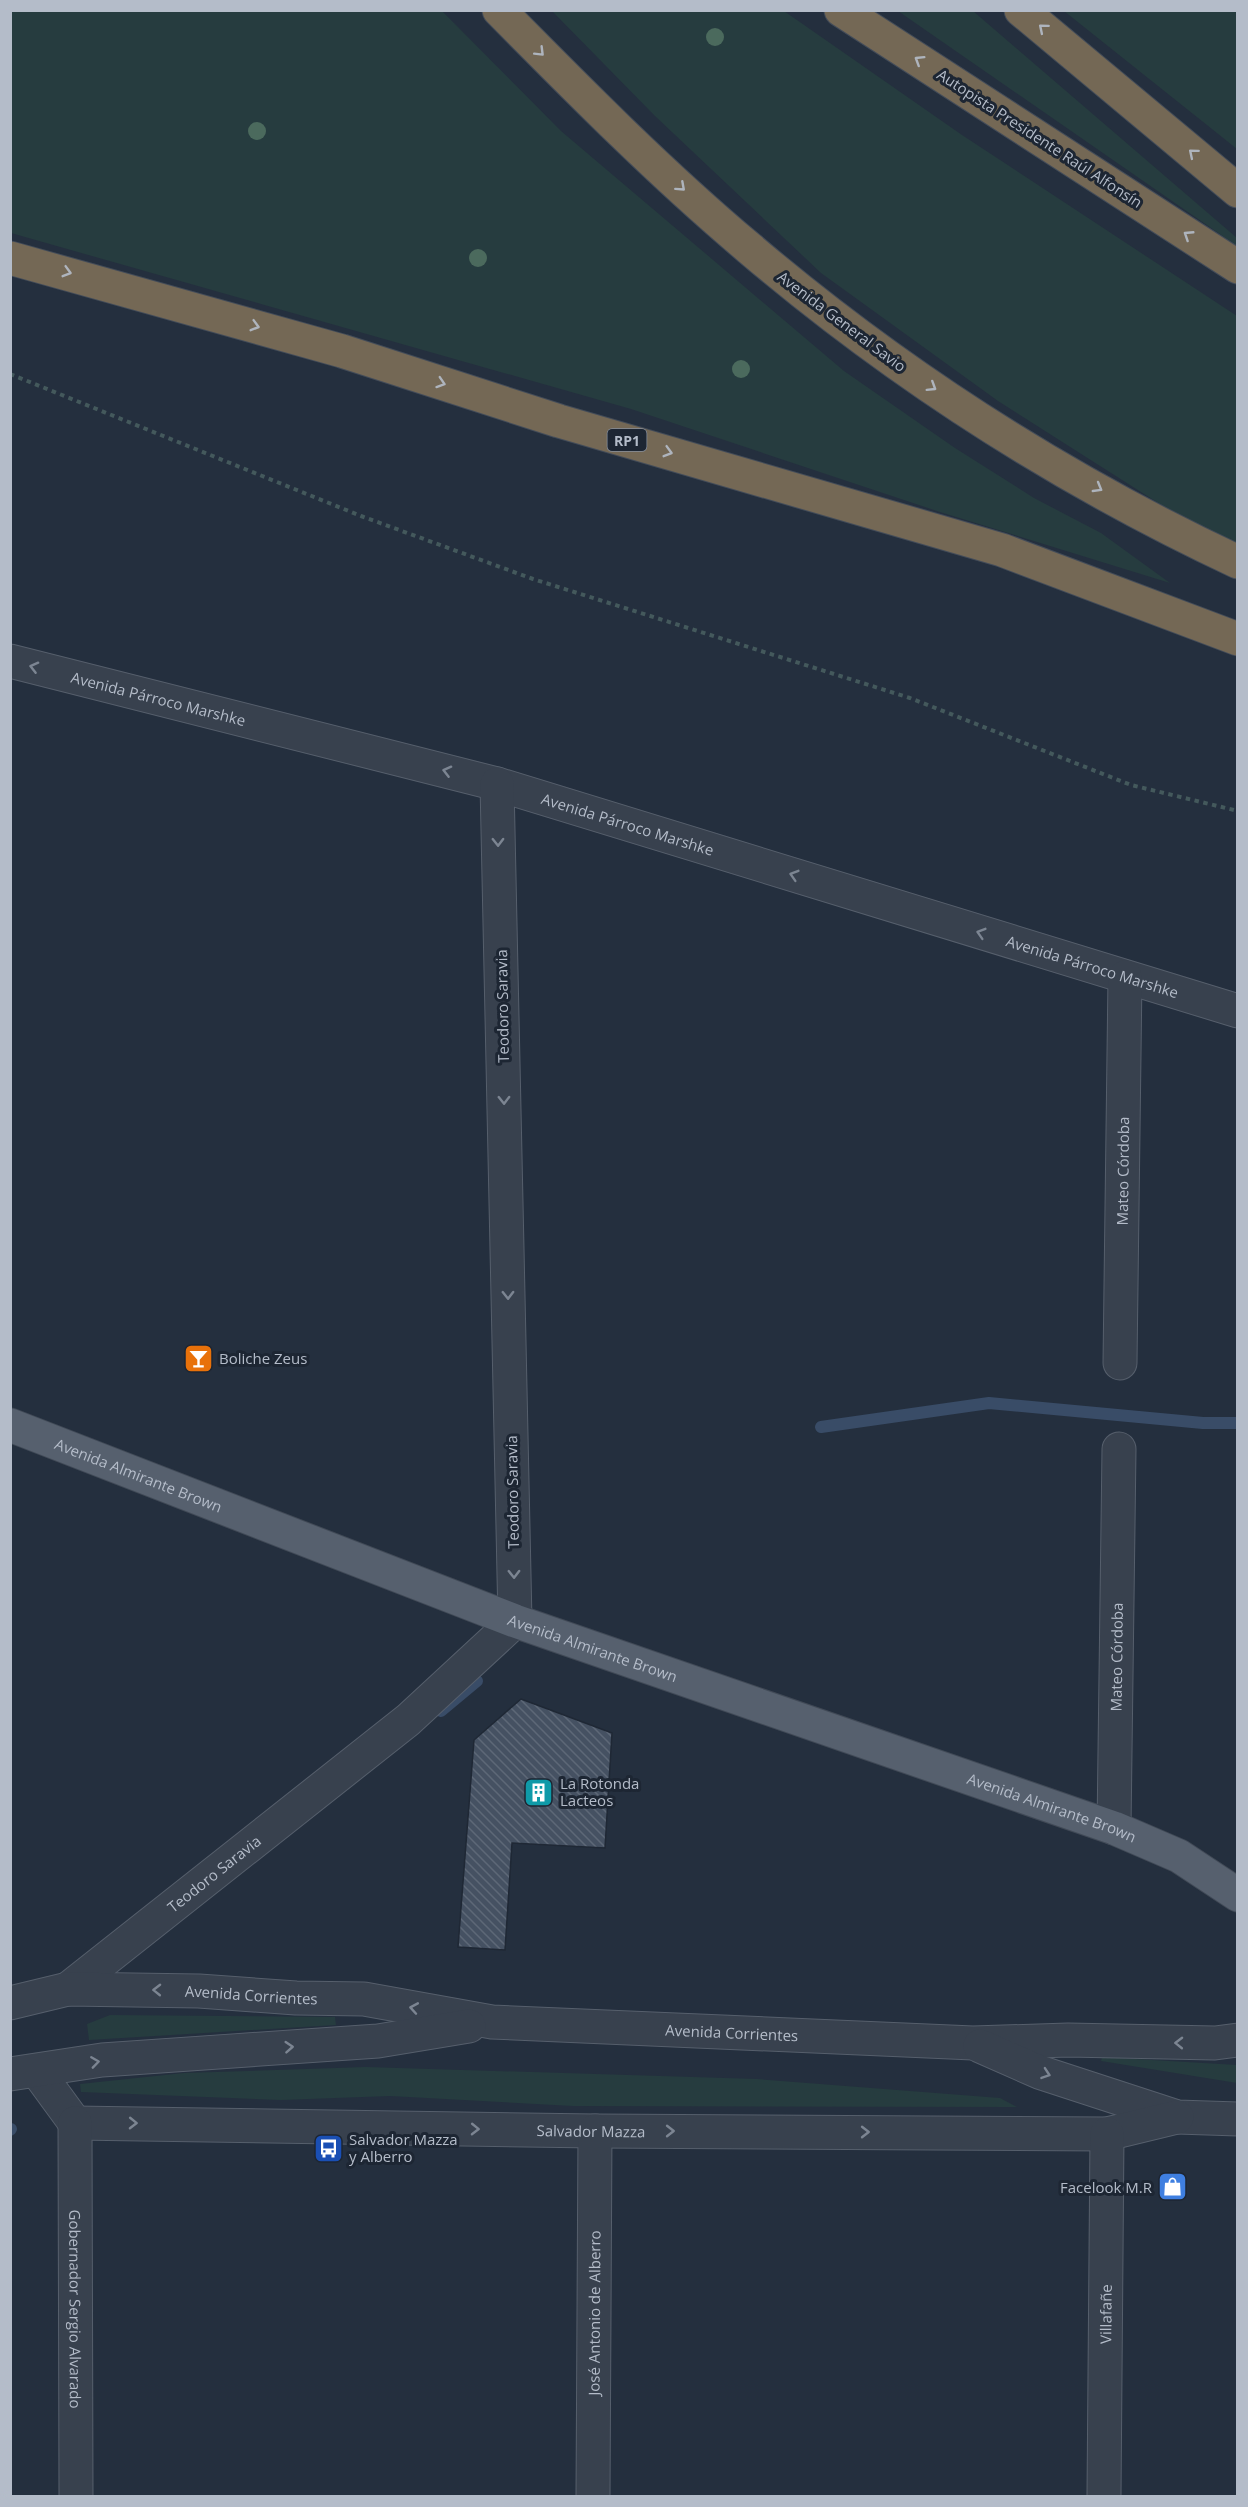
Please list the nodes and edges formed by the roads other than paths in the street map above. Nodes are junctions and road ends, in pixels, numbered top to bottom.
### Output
1 (499, 10) edge
2 (841, 10) edge
3 (1021, 10) edge
4 (1238, 190) edge
5 (10, 258) edge
6 (1238, 267) edge
7 (1238, 562) edge
8 (1238, 639) edge
9 (10, 661) edge
10 (497, 784) junction
11 (1125, 977) junction
12 (1238, 1011) edge
13 (1120, 1363) dead end
14 (10, 1425) edge
15 (1119, 1449) dead end
16 (515, 1621) junction
17 (1114, 1828) junction
18 (1179, 1856) junction
19 (1238, 1867) edge
20 (1238, 1895) edge
21 (68, 1989) junction
22 (10, 2003) edge
23 (492, 2022) junction
24 (1238, 2040) edge
25 (973, 2043) junction
26 (24, 2072) edge
27 (1177, 2117) junction
28 (1238, 2119) edge
29 (75, 2122) junction
30 (595, 2131) junction
31 (1107, 2134) junction
32 (76, 2496) edge
33 (593, 2496) edge
34 (1104, 2496) edge

1 -> 7 highway, Avenida General Savio
6 -> 2 highway, Autopista Presidente Raúl Alfonsín
4 -> 3 highway
5 -> 8 highway, RP1
10 -> 9 street, Avenida Párroco Marshke
11 -> 10 street, Avenida Párroco Marshke
10 -> 16 street, Teodoro Saravia
11 - 12 street, Avenida Párroco Marshke
11 - 13 street, Mateo Córdoba
14 - 16 main road, Avenida Almirante Brown
15 - 17 street, Mateo Córdoba
16 - 17 main road, Avenida Almirante Brown
16 - 21 street, Teodoro Saravia
17 - 18 main road, Avenida Almirante Brown
18 - 19 main road
18 - 20 main road
21 - 22 street, Avenida Corrientes
23 -> 21 street, Avenida Corrientes
23 - 25 street, Avenida Corrientes
26 -> 23 street, Avenida Corrientes
24 -> 25 street, Avenida Corrientes
25 -> 27 street, Avenida Corrientes
26 - 29 street
27 - 28 street, Avenida Corrientes
27 - 31 street, Salvador Mazza
29 -> 30 street, Salvador Mazza
29 - 32 street, Gobernador Sergio Alvarado
30 -> 31 street, Salvador Mazza
30 - 33 street, José Antonio de Alberro
31 - 34 street, Villafañe

